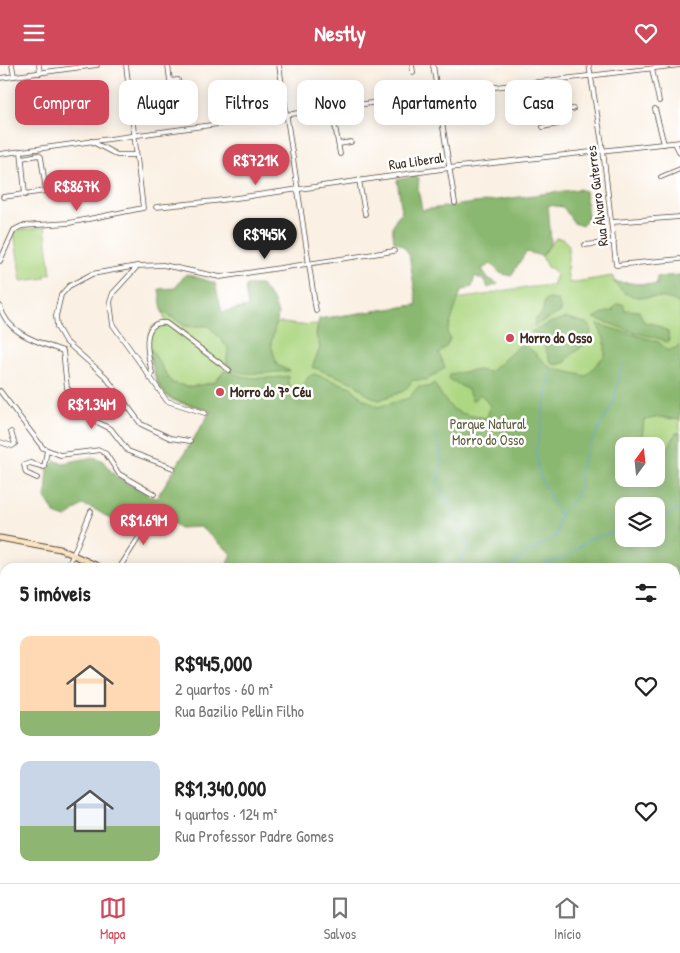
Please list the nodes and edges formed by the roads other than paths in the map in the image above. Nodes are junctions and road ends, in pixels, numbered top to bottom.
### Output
1 (12, 65) edge
2 (39, 65) edge
3 (98, 65) edge
4 (126, 65) edge
5 (168, 65) edge
6 (279, 65) edge
7 (412, 65) edge
8 (433, 65) edge
9 (589, 65) edge
10 (680, 65) edge
11 (652, 69) junction
12 (413, 72) dead end
13 (40, 73) junction
14 (14, 76) junction
15 (591, 77) junction
16 (0, 78) edge
17 (170, 80) edge
18 (281, 80) edge
19 (435, 80) edge
20 (565, 80) edge
21 (659, 101) dead end
22 (655, 109) dead end
23 (287, 121) edge
24 (210, 125) edge
25 (335, 125) edge
26 (442, 125) edge
27 (553, 125) edge
28 (544, 127) dead end
29 (135, 135) junction
30 (91, 141) junction
31 (351, 142) dead end
32 (678, 143) edge
33 (339, 144) junction
34 (664, 144) junction
35 (603, 150) junction
36 (21, 151) junction
37 (680, 153) edge
38 (0, 154) edge
39 (340, 154) dead end
40 (136, 155) junction
41 (22, 158) junction
42 (448, 167) junction
43 (680, 169) edge
44 (661, 177) dead end
45 (359, 180) junction
46 (299, 189) junction
47 (25, 195) junction
48 (3, 197) dead end
49 (454, 203) dead end
50 (156, 207) dead end
51 (365, 214) dead end
52 (680, 217) edge
53 (613, 222) junction
54 (614, 242) junction
55 (585, 245) dead end
56 (394, 251) dead end
57 (680, 259) edge
58 (0, 261) edge
59 (309, 263) junction
60 (137, 266) junction
61 (0, 306) edge
62 (316, 311) dead end
63 (69, 346) junction
64 (63, 351) junction
65 (228, 369) dead end
66 (149, 378) junction
67 (0, 391) edge
68 (205, 413) dead end
69 (10, 432) dead end
70 (190, 441) dead end
71 (0, 442) edge
72 (48, 450) junction
73 (173, 468) dead end
74 (38, 479) dead end
75 (154, 494) dead end
76 (91, 511) dead end
77 (153, 515) dead end
78 (0, 538) edge
79 (74, 554) junction
80 (70, 563) edge
81 (92, 563) edge
82 (123, 563) edge

1 - 14 street
2 - 13 street
3 - 13 street
4 - 29 street
5 - 17 street
6 - 18 street
7 - 12 street
8 - 19 street
9 - 15 street, Rua Álvaro Guterres
10 - 11 street
11 - 15 street
11 - 21 street
13 - 14 street
14 - 16 street
15 - 20 street
15 - 35 street, Rua Álvaro Guterres
22 - 34 street
23 - 46 street
24 - 29 street
25 - 33 street
26 - 42 street
27 - 28 street
29 - 30 street
29 - 40 street
30 - 36 street
30 - 40 street
31 - 33 street
32 - 34 street, Rua Liberal
32 - 37 street
33 - 39 street
34 - 35 street, Rua Liberal
35 - 42 street, Rua Liberal
35 - 53 street, Rua Álvaro Guterres
36 - 38 street
36 - 41 street
40 - 58 street
41 - 47 street
41 - 47 street
42 - 45 street, Rua Liberal
42 - 49 street
43 - 44 street
45 - 46 street, Rua Liberal
45 - 51 street
46 - 50 street, Rua Liberal
46 - 59 street
47 - 48 street
52 - 53 street
53 - 54 street, Rua Álvaro Guterres
54 - 55 street
54 - 57 street, Rua Álvaro Guterres
56 - 59 street
59 - 60 street
59 - 62 street
60 - 63 street
60 - 66 street
61 - 64 street
63 - 64 street
63 - 70 street
64 - 73 street
65 - 66 street
66 - 68 street
67 - 72 street
69 - 71 street
72 - 74 street
72 - 75 street
76 - 79 street
77 - 82 street
78 - 79 main road
79 - 80 street
79 - 81 main road

